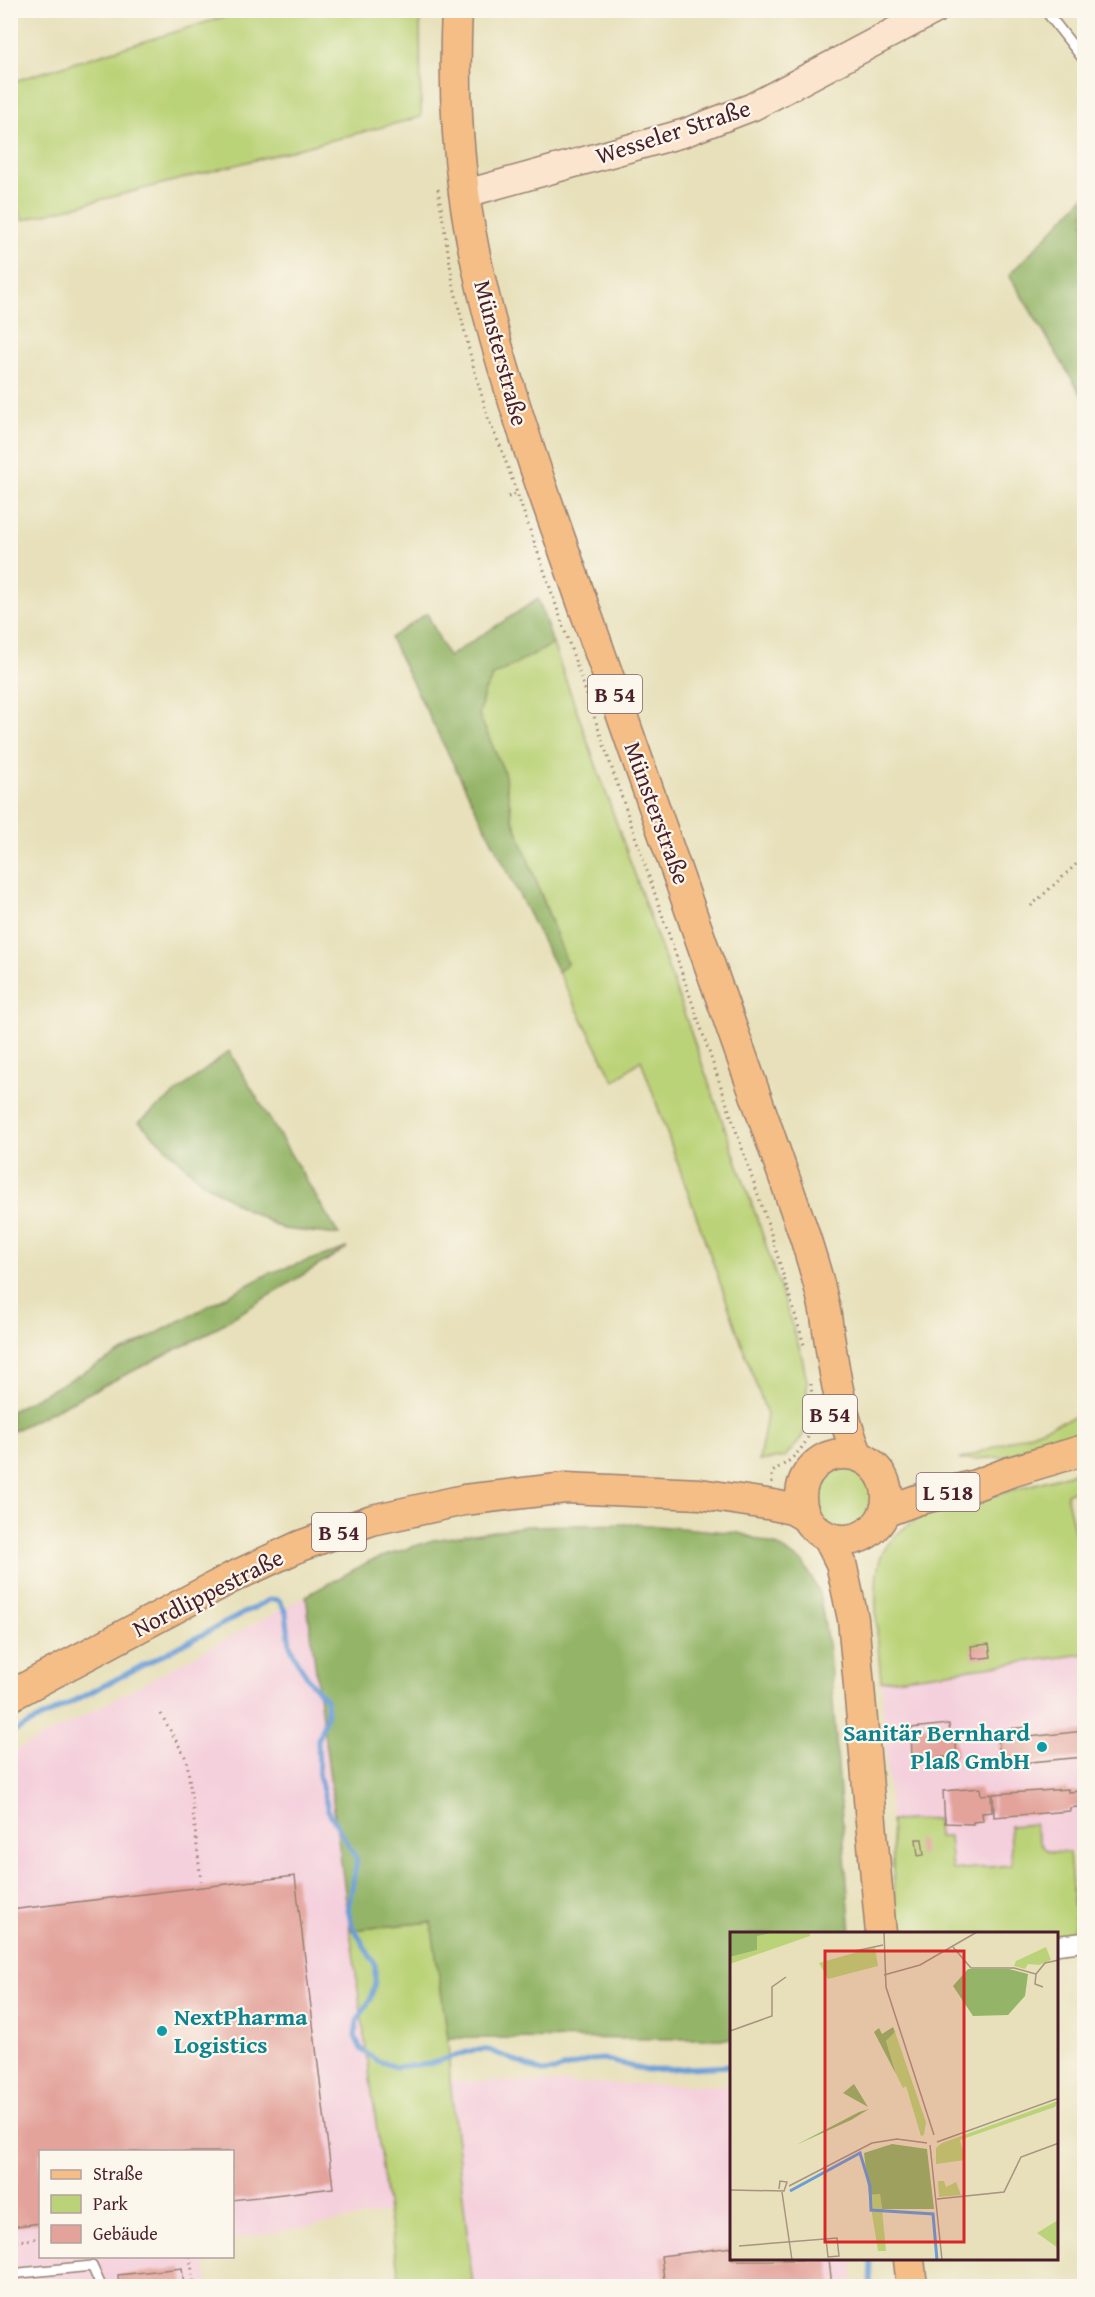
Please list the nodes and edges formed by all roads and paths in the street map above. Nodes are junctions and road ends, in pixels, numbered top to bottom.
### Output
1 (457, 10) edge
2 (935, 10) edge
3 (1045, 10) edge
4 (1084, 60) edge
5 (451, 190) junction
6 (1084, 857) edge
7 (1031, 906) dead end
8 (807, 1352) dead end
9 (822, 1373) junction
10 (1084, 1450) edge
11 (858, 1456) junction
12 (814, 1468) junction
13 (1010, 1472) junction
14 (882, 1477) junction
15 (772, 1488) junction
16 (700, 1494) junction
17 (884, 1512) junction
18 (817, 1527) junction
19 (865, 1534) junction
20 (853, 1619) junction
21 (10, 1696) edge
22 (161, 1714) dead end
23 (201, 1881) dead end
24 (881, 1932) edge
25 (1084, 1942) edge
26 (1059, 1945) edge
27 (39, 2238) edge
28 (10, 2242) edge
29 (190, 2258) edge
30 (909, 2261) edge
31 (10, 2274) edge
32 (101, 2286) edge
33 (194, 2286) edge
34 (912, 2286) edge

1 - 5 main road, Münsterstraße / B 54
2 - 5 street, Wesseler Straße
3 - 4 lane
5 - 8 path
5 - 9 main road, Münsterstraße / B 54
6 - 7 path
9 - 11 main road, Münsterstraße / B 54
9 - 12 main road, Münsterstraße / B 54
9 - 15 path
10 - 13 main road, L 518
11 - 12 main road
11 - 14 main road
12 - 15 main road, Nordlippestraße / B 54
12 - 18 main road
13 - 14 main road, L 518
13 - 17 main road, L 518
14 - 17 main road
15 - 16 main road, Nordlippestraße / B 54
16 - 18 main road, Nordlippestraße / B 54
16 - 21 main road, Nordlippestraße / B 54
17 - 19 main road
18 - 19 main road
18 - 20 main road
19 - 20 main road
20 - 24 main road
22 - 23 path
25 - 26 street
27 - 28 path
29 - 33 path
30 - 34 main road
31 - 32 lane

